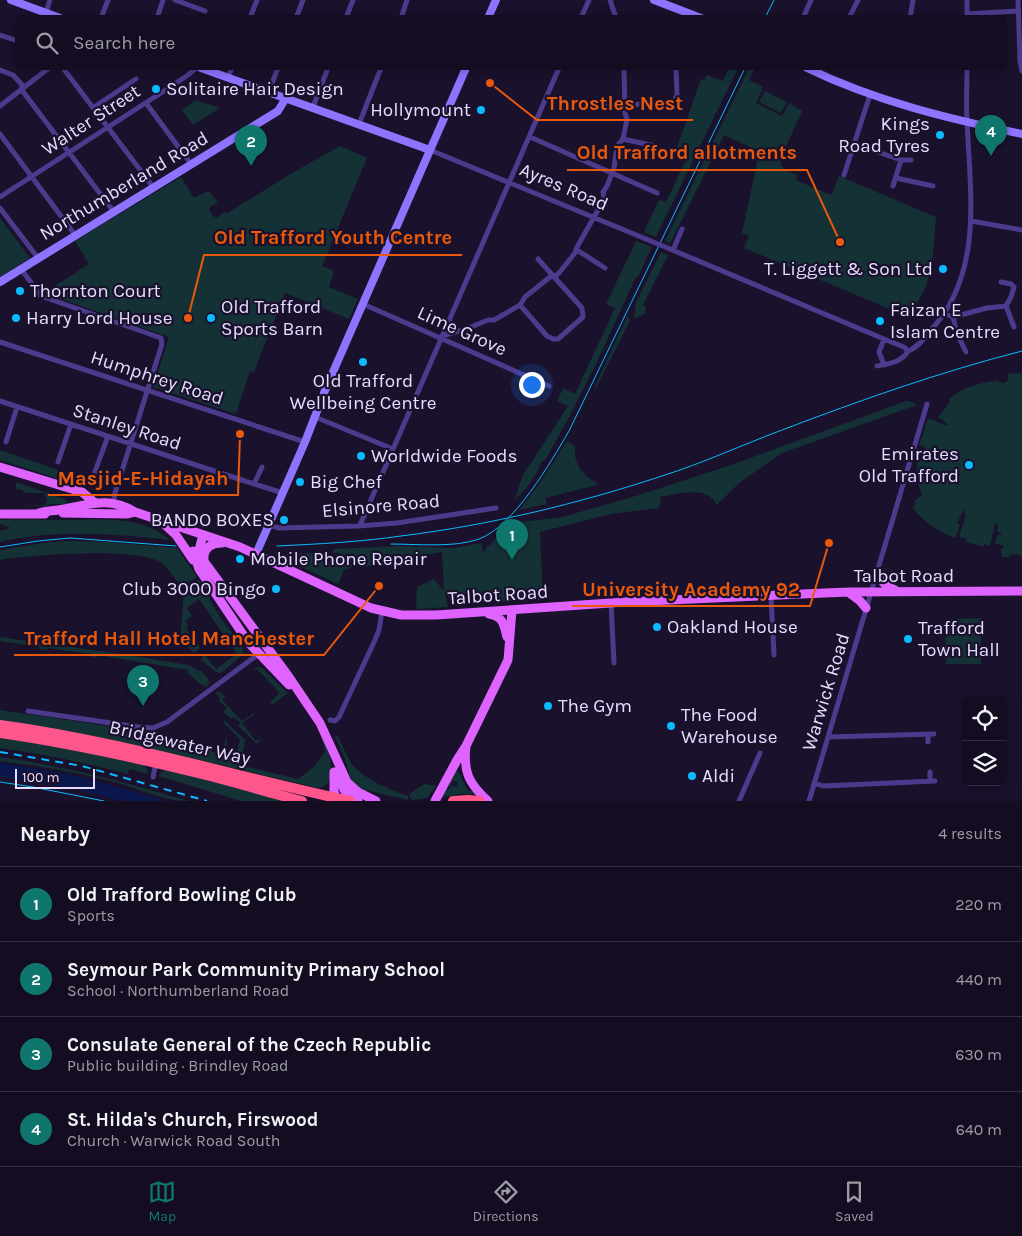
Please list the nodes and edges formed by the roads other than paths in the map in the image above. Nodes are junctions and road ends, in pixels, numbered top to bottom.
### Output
1 (11, 0) edge
2 (50, 0) edge
3 (108, 0) edge
4 (163, 0) edge
5 (175, 0) edge
6 (256, 0) edge
7 (303, 0) edge
8 (353, 0) edge
9 (407, 0) edge
10 (496, 0) edge
11 (589, 0) edge
12 (610, 0) edge
13 (654, 0) edge
14 (811, 0) edge
15 (858, 0) edge
16 (914, 0) edge
17 (967, 0) edge
18 (1018, 0) edge
19 (205, 11) dead end
20 (1017, 11) junction
21 (46, 12) junction
22 (53, 15) edge
23 (102, 15) edge
24 (158, 15) edge
25 (251, 15) edge
26 (297, 15) edge
27 (347, 15) edge
28 (402, 15) edge
29 (489, 15) edge
30 (582, 15) edge
31 (615, 15) edge
32 (693, 15) edge
33 (804, 15) edge
34 (850, 15) edge
35 (911, 15) edge
36 (967, 15) edge
37 (977, 15) edge
38 (0, 35) edge
39 (15, 40) edge
40 (0, 70) edge
41 (46, 70) edge
42 (65, 70) edge
43 (194, 70) edge
44 (207, 70) edge
45 (231, 70) edge
46 (277, 70) edge
47 (327, 70) edge
48 (380, 70) edge
49 (465, 70) edge
50 (559, 70) edge
51 (624, 70) edge
52 (676, 70) edge
53 (967, 70) edge
54 (822, 71) edge
55 (1022, 72) edge
56 (228, 77) junction
57 (136, 79) dead end
58 (22, 88) junction
59 (269, 91) junction
60 (870, 95) junction
61 (286, 98) junction
62 (146, 103) junction
63 (625, 104) junction
64 (0, 106) edge
65 (603, 106) dead end
66 (94, 107) junction
67 (313, 107) junction
68 (967, 122) junction
69 (359, 124) junction
70 (108, 126) junction
71 (0, 134) edge
72 (1022, 134) edge
73 (530, 137) junction
74 (623, 140) junction
75 (855, 144) junction
76 (655, 146) dead end
77 (430, 150) junction
78 (69, 152) junction
79 (901, 160) junction
80 (911, 160) dead end
81 (191, 164) junction
82 (612, 173) junction
83 (844, 175) dead end
84 (31, 176) junction
85 (896, 178) junction
86 (510, 182) junction
87 (893, 186) dead end
88 (935, 186) dead end
89 (153, 187) junction
90 (657, 193) dead end
91 (0, 197) edge
92 (0, 208) edge
93 (114, 212) junction
94 (594, 218) junction
95 (971, 220) junction
96 (682, 229) dead end
97 (1022, 230) edge
98 (75, 235) junction
99 (577, 250) junction
100 (671, 250) junction
101 (38, 258) junction
102 (538, 259) dead end
103 (605, 268) dead end
104 (21, 269) junction
105 (554, 276) junction
106 (0, 282) edge
107 (1001, 282) dead end
108 (363, 304) junction
109 (520, 305) junction
110 (1006, 306) junction
111 (945, 314) junction
112 (954, 317) junction
113 (1014, 327) dead end
114 (442, 337) junction
115 (884, 339) junction
116 (0, 342) edge
117 (908, 351) junction
118 (966, 352) dead end
119 (549, 386) dead end
120 (148, 390) junction
121 (0, 401) edge
122 (927, 404) dead end
123 (17, 406) junction
124 (315, 417) junction
125 (71, 424) junction
126 (108, 436) junction
127 (6, 442) dead end
128 (305, 442) junction
129 (131, 443) junction
130 (393, 449) junction
131 (58, 462) dead end
132 (0, 466) edge
133 (262, 467) dead end
134 (93, 478) dead end
135 (254, 484) junction
136 (57, 485) junction
137 (282, 493) junction
138 (95, 503) junction
139 (113, 504) junction
140 (81, 505) junction
141 (496, 508) dead end
142 (39, 513) junction
143 (130, 513) junction
144 (0, 514) edge
145 (162, 521) junction
146 (269, 525) junction
147 (360, 525) junction
148 (203, 535) junction
149 (232, 544) junction
150 (256, 554) junction
151 (201, 565) junction
152 (876, 574) junction
153 (1022, 591) edge
154 (848, 592) junction
155 (870, 592) junction
156 (901, 592) junction
157 (771, 596) junction
158 (611, 603) junction
159 (866, 608) junction
160 (512, 610) junction
161 (382, 611) junction
162 (474, 613) junction
163 (509, 643) junction
164 (267, 648) junction
165 (258, 654) junction
166 (774, 655) dead end
167 (614, 663) dead end
168 (299, 694) junction
169 (28, 711) dead end
170 (334, 722) dead end
171 (0, 725) edge
172 (0, 733) edge
173 (828, 737) junction
174 (928, 742) dead end
175 (466, 746) junction
176 (760, 753) dead end
177 (334, 754) junction
178 (156, 763) junction
179 (930, 772) dead end
180 (153, 777) dead end
181 (334, 779) junction
182 (814, 783) junction
183 (308, 792) junction
184 (336, 799) edge
185 (302, 801) edge
186 (350, 801) edge
187 (358, 801) edge
188 (376, 801) edge
189 (435, 801) edge
190 (453, 801) edge
191 (480, 801) edge
192 (488, 801) edge
193 (739, 801) edge
194 (809, 801) edge

1 - 21 main road
2 - 21 street
3 - 23 street
4 - 24 street
5 - 19 street
6 - 25 street
7 - 26 street
8 - 27 street
9 - 28 street
10 - 29 main road
11 - 30 street
12 - 31 street
13 - 32 main road
14 - 33 street
15 - 34 street
16 - 35 street
17 - 36 street
18 - 20 street
20 - 37 street
20 - 55 street
21 - 22 main road
38 - 39 street
40 - 58 street
41 - 58 street
42 - 66 street
43 - 62 street, Walter Street
44 - 56 main road, Ayres Road
45 - 56 street
46 - 59 street
47 - 67 street
48 - 69 street
49 - 77 main road
50 - 73 street
51 - 63 street
52 - 63 street
53 - 68 street
54 - 60 main road
56 - 59 main road, Ayres Road
57 - 66 street
58 - 64 street
58 - 78 street
59 - 61 main road, Ayres Road
60 - 68 main road
60 - 75 street
61 - 67 main road, Ayres Road
61 - 81 main road, Northumberland Road
62 - 70 street, Walter Street
62 - 81 street
63 - 65 street
63 - 74 street
66 - 70 street
67 - 69 main road, Ayres Road
68 - 72 main road
68 - 95 street
69 - 77 main road, Ayres Road
70 - 78 street, Walter Street
70 - 89 street
71 - 84 street
73 - 82 street
73 - 86 street
74 - 76 street
74 - 82 street
75 - 79 street
75 - 83 street
77 - 86 street, Ayres Road
77 - 108 main road
78 - 84 street, Walter Street
78 - 93 street
79 - 80 street
79 - 85 street
81 - 89 main road, Northumberland Road
82 - 90 street
82 - 94 street
84 - 91 street, Walter Street
84 - 98 street
85 - 87 street
85 - 88 street
86 - 94 street, Ayres Road
86 - 114 street
89 - 93 main road, Northumberland Road
92 - 101 street
93 - 98 main road, Northumberland Road
94 - 99 street
94 - 100 street, Ayres Road, bridge
95 - 97 street
95 - 111 street
96 - 100 street
98 - 101 main road, Northumberland Road
99 - 103 street
99 - 105 street
100 - 115 street, Ayres Road
101 - 104 main road, Northumberland Road
102 - 105 street
104 - 106 main road, Northumberland Road
104 - 120 street
105 - 109 street
105 - 109 street
107 - 110 street
108 - 114 street, Lime Grove
108 - 124 main road
109 - 114 street
110 - 112 street
110 - 113 street
111 - 112 street
111 - 117 street
112 - 118 street
114 - 119 street, Lime Grove
114 - 130 street
115 - 117 street, Ayres Road
115 - 117 street
116 - 120 street, Humphrey Road
120 - 128 street, Humphrey Road
120 - 129 street
121 - 123 street, Stanley Road
122 - 152 street, Warwick Road
123 - 125 street, Stanley Road
123 - 127 street
124 - 128 main road
124 - 130 street
125 - 126 street, Stanley Road
125 - 131 street
126 - 129 street, Stanley Road
126 - 134 street
128 - 137 main road
129 - 135 street, Stanley Road
129 - 139 street
130 - 147 street
132 - 136 main road
133 - 135 street
135 - 137 street, Stanley Road
136 - 138 main road
136 - 140 main road
137 - 146 main road
138 - 139 main road
138 - 140 main road
139 - 143 main road
140 - 142 main road
140 - 143 main road
141 - 147 street, Elsinore Road
142 - 143 main road
142 - 144 main road
143 - 145 main road, Talbot Road
145 - 148 main road, Talbot Road
145 - 151 main road
146 - 147 street, Elsinore Road
146 - 150 main road
148 - 149 main road, Talbot Road
148 - 151 main road
149 - 150 main road, Talbot Road
149 - 151 main road
150 - 161 main road, Talbot Road
151 - 164 main road
151 - 165 main road
152 - 155 street, Warwick Road
152 - 156 main road
153 - 156 main road, Talbot Road
154 - 155 main road, Talbot Road
154 - 157 main road, Talbot Road
154 - 159 main road
155 - 156 main road, Talbot Road
155 - 159 street, Warwick Road
157 - 158 main road, Talbot Road
157 - 166 street
158 - 160 main road, Talbot Road
158 - 167 street
159 - 173 street, Warwick Road
160 - 162 main road, Talbot Road
160 - 163 main road
161 - 162 main road, Talbot Road
161 - 170 street
162 - 163 main road
163 - 175 main road
164 - 165 street
164 - 168 main road
165 - 168 main road
165 - 169 street
168 - 177 main road
171 - 183 highway, Bridgewater Way
172 - 178 highway, Bridgewater Way
173 - 174 street
173 - 182 street, Warwick Road
175 - 189 main road
175 - 192 main road
176 - 193 street
177 - 181 main road
177 - 187 main road
177 - 188 main road
178 - 180 street
178 - 185 highway, Bridgewater Way
179 - 182 street
181 - 183 main road
181 - 184 main road
182 - 194 street, Warwick Road
183 - 184 highway, Bridgewater Way
184 - 186 highway, Bridgewater Way
190 - 191 highway

